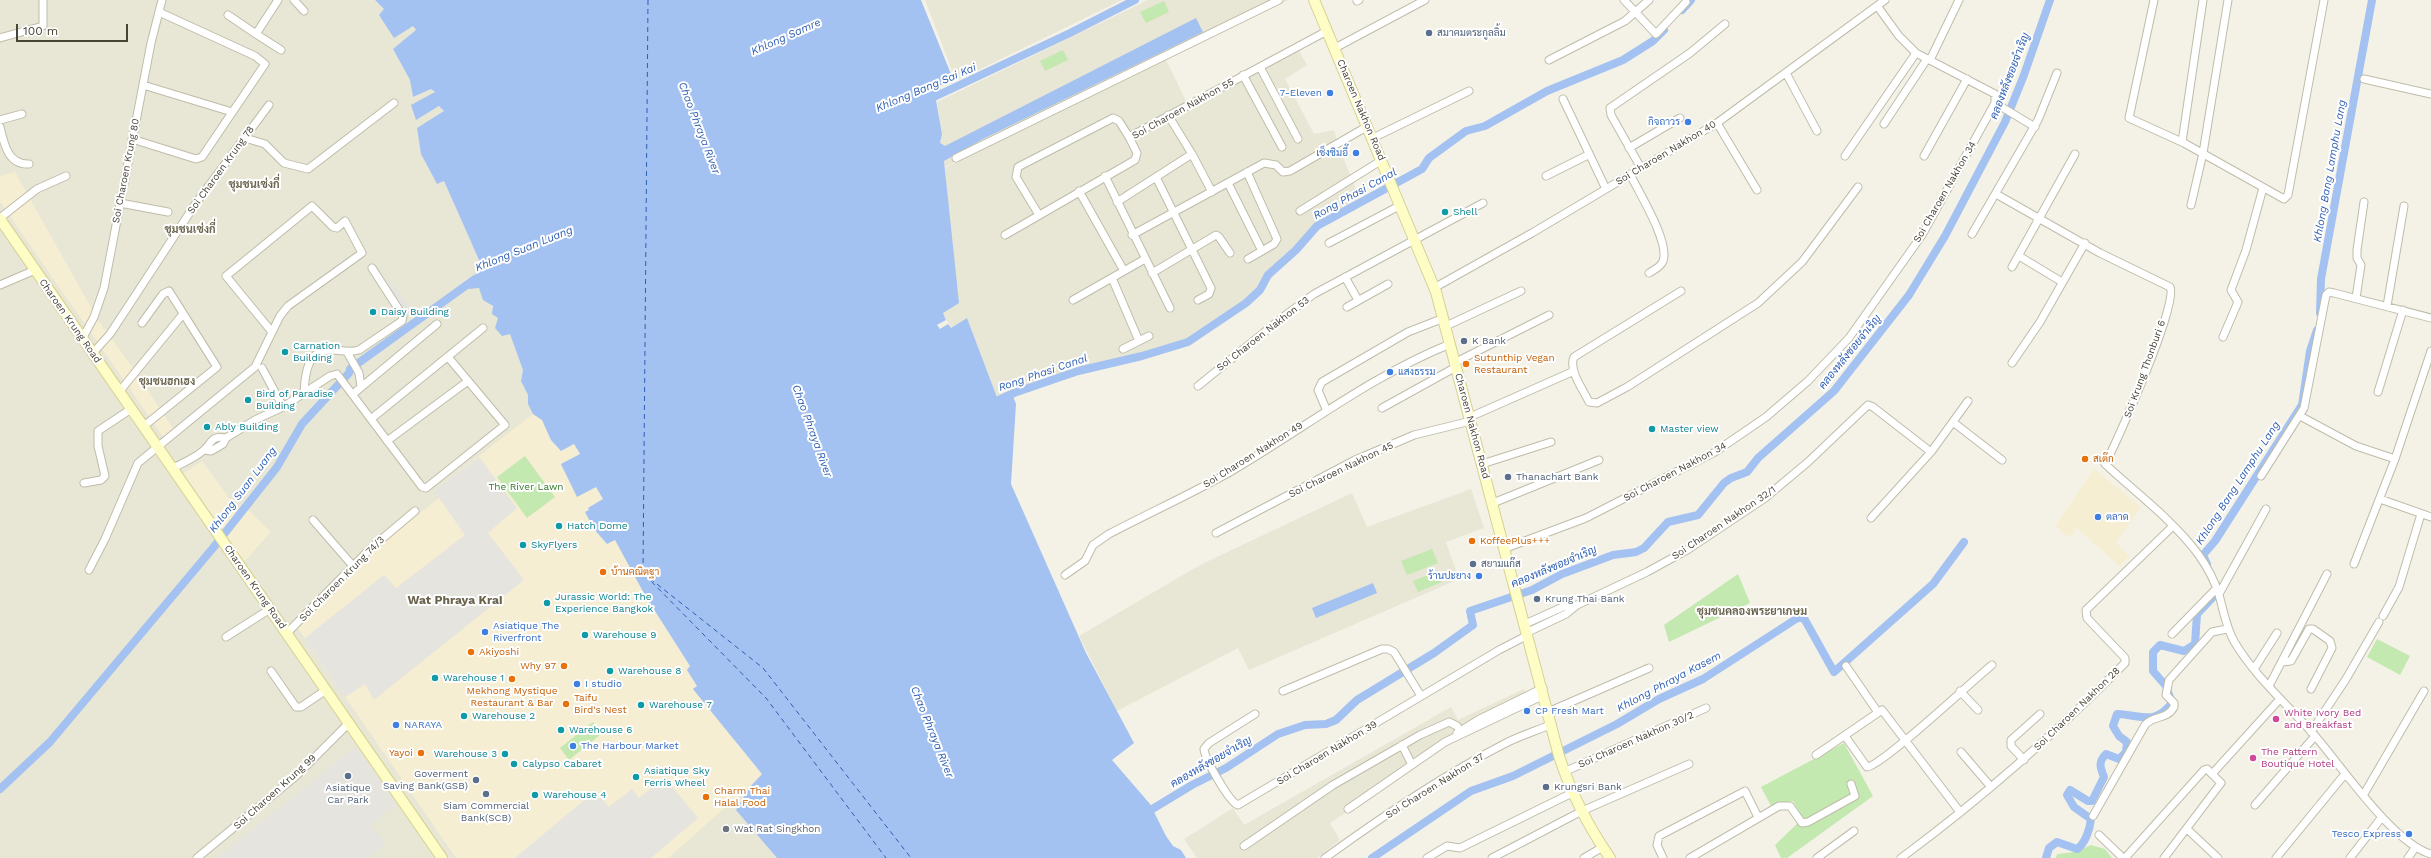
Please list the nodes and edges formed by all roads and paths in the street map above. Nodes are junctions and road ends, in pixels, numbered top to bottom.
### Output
1 (43, 0) edge
2 (162, 0) edge
3 (278, 0) edge
4 (294, 0) edge
5 (1279, 0) edge
6 (1314, 0) edge
7 (1425, 0) edge
8 (1624, 0) edge
9 (1649, 0) edge
10 (1885, 0) edge
11 (1959, 0) edge
12 (2154, 0) edge
13 (2203, 0) edge
14 (2228, 0) edge
15 (2324, 0) edge
16 (1686, 2) dead end
17 (1878, 7) junction
18 (304, 11) dead end
19 (159, 12) junction
20 (1636, 14) junction
21 (228, 15) dead end
22 (1725, 24) dead end
23 (1327, 31) junction
24 (256, 34) junction
25 (0, 38) edge
26 (1335, 48) junction
27 (281, 50) dead end
28 (1916, 53) junction
29 (1928, 59) junction
30 (1549, 60) dead end
31 (1260, 66) junction
32 (1786, 73) junction
33 (2057, 73) dead end
34 (1243, 75) junction
35 (1967, 79) junction
36 (2364, 79) dead end
37 (143, 85) junction
38 (1469, 91) dead end
39 (2431, 94) edge
40 (1563, 99) dead end
41 (394, 103) dead end
42 (1995, 103) junction
43 (269, 105) dead end
44 (232, 112) junction
45 (22, 114) dead end
46 (1168, 115) junction
47 (1680, 118) dead end
48 (0, 120) edge
49 (1717, 123) junction
50 (1884, 124) dead end
51 (1368, 126) junction
52 (2035, 127) junction
53 (0, 128) edge
54 (1817, 131) dead end
55 (1129, 137) junction
56 (245, 138) junction
57 (1298, 138) dead end
58 (1373, 138) junction
59 (132, 139) junction
60 (2182, 142) junction
61 (1282, 147) dead end
62 (1629, 148) junction
63 (1192, 154) junction
64 (2075, 154) dead end
65 (2203, 154) junction
66 (1588, 155) junction
67 (1845, 156) dead end
68 (1924, 156) dead end
69 (956, 158) dead end
70 (1382, 160) junction
71 (29, 164) dead end
72 (1641, 168) junction
73 (1247, 172) junction
74 (1630, 174) junction
75 (66, 176) dead end
76 (1105, 176) junction
77 (1546, 176) dead end
78 (1156, 178) junction
79 (1228, 183) junction
80 (1858, 187) dead end
81 (2264, 188) junction
82 (1606, 189) junction
83 (1757, 190) dead end
84 (1079, 192) junction
85 (1212, 192) junction
86 (1996, 194) junction
87 (1117, 202) junction
88 (2364, 202) dead end
89 (120, 203) junction
90 (1483, 203) dead end
91 (1401, 205) junction
92 (2192, 205) dead end
93 (2404, 206) dead end
94 (1300, 211) dead end
95 (168, 212) dead end
96 (1173, 213) junction
97 (1039, 215) junction
98 (0, 218) edge
99 (2039, 218) junction
100 (1972, 234) dead end
101 (1005, 235) dead end
102 (1132, 235) junction
103 (1415, 238) junction
104 (1329, 243) dead end
105 (2085, 243) junction
106 (1193, 249) junction
107 (1262, 251) junction
108 (1230, 252) dead end
109 (2019, 256) junction
110 (1248, 259) dead end
111 (1145, 260) junction
112 (2012, 267) dead end
113 (372, 268) dead end
114 (35, 270) junction
115 (1124, 271) junction
116 (1152, 273) junction
117 (1649, 273) dead end
118 (1345, 277) junction
119 (1112, 278) junction
120 (2062, 282) junction
121 (1388, 284) dead end
122 (0, 285) edge
123 (1434, 288) junction
124 (1521, 291) dead end
125 (1681, 292) dead end
126 (2356, 298) junction
127 (1073, 300) dead end
128 (1198, 300) dead end
129 (1358, 300) junction
130 (2387, 306) junction
131 (1347, 307) dead end
132 (1170, 308) dead end
133 (2403, 310) junction
134 (184, 314) junction
135 (1549, 315) dead end
136 (2431, 318) edge
137 (1445, 322) junction
138 (142, 323) dead end
139 (437, 324) dead end
140 (483, 328) dead end
141 (272, 332) junction
142 (1149, 336) dead end
143 (2223, 337) dead end
144 (82, 339) junction
145 (1139, 341) junction
146 (1450, 344) junction
147 (1123, 349) dead end
148 (2431, 351) edge
149 (347, 352) junction
150 (92, 354) junction
151 (448, 357) junction
152 (2012, 363) dead end
153 (1455, 365) junction
154 (262, 368) dead end
155 (1574, 371) junction
156 (468, 381) junction
157 (361, 386) junction
158 (1198, 386) dead end
159 (119, 392) junction
160 (2378, 392) dead end
161 (304, 393) junction
162 (353, 394) junction
163 (1968, 401) dead end
164 (283, 407) junction
165 (1382, 408) dead end
166 (131, 409) junction
167 (1326, 409) junction
168 (2300, 416) junction
169 (371, 419) junction
170 (1470, 419) junction
171 (1953, 422) junction
172 (144, 426) junction
173 (387, 441) junction
174 (1551, 442) dead end
175 (157, 446) junction
176 (1931, 452) junction
177 (2396, 459) junction
178 (1599, 460) dead end
179 (2002, 460) dead end
180 (1482, 464) junction
181 (173, 468) junction
182 (2261, 476) dead end
183 (84, 483) dead end
184 (2380, 499) junction
185 (1493, 503) junction
186 (2266, 509) dead end
187 (415, 511) dead end
188 (2421, 514) junction
189 (2431, 517) edge
190 (1870, 518) dead end
191 (313, 520) dead end
192 (2173, 526) junction
193 (1216, 533) dead end
194 (1506, 548) junction
195 (2354, 564) dead end
196 (353, 566) junction
197 (89, 570) dead end
198 (2327, 574) dead end
199 (1065, 575) dead end
200 (2217, 592) junction
201 (270, 609) junction
202 (1527, 630) junction
203 (2227, 630) junction
204 (287, 633) junction
205 (2277, 633) dead end
206 (2172, 634) dead end
207 (226, 637) dead end
208 (2282, 662) junction
209 (1992, 665) dead end
210 (1846, 666) dead end
211 (1649, 668) dead end
212 (2254, 669) junction
213 (271, 671) dead end
214 (2269, 686) junction
215 (2311, 689) dead end
216 (326, 690) junction
217 (1283, 691) dead end
218 (1544, 691) junction
219 (1960, 691) junction
220 (2424, 691) dead end
221 (1421, 696) junction
222 (2279, 700) junction
223 (1706, 708) dead end
224 (1978, 710) dead end
225 (1548, 712) junction
226 (1877, 712) junction
227 (1255, 714) dead end
228 (2040, 714) dead end
229 (349, 723) junction
230 (1552, 724) junction
231 (1459, 733) junction
232 (2313, 734) junction
233 (1844, 736) junction
234 (1905, 741) junction
235 (1402, 745) junction
236 (1961, 752) dead end
237 (1816, 755) dead end
238 (2024, 760) junction
239 (1689, 764) dead end
240 (1412, 765) junction
241 (1564, 772) junction
242 (2212, 774) junction
243 (2345, 774) junction
244 (1851, 784) dead end
245 (1991, 787) junction
246 (1572, 793) junction
247 (2364, 794) junction
248 (2255, 805) dead end
249 (1348, 809) dead end
250 (1582, 811) junction
251 (1960, 812) junction
252 (2093, 816) dead end
253 (1758, 817) junction
254 (2382, 817) junction
255 (2187, 829) junction
256 (1854, 830) dead end
257 (2099, 835) dead end
258 (1244, 846) dead end
259 (1603, 847) junction
260 (2415, 848) junction
261 (2431, 854) edge
262 (441, 857) edge
263 (1819, 857) edge
264 (197, 858) edge
265 (1325, 858) edge
266 (1427, 858) edge
267 (1492, 858) edge
268 (1584, 858) edge
269 (1610, 858) edge
270 (1663, 858) edge
271 (1690, 858) edge
272 (1902, 858) edge
273 (2124, 858) edge
274 (2164, 858) edge
275 (2218, 858) edge
276 (2276, 858) edge
277 (2350, 858) edge
278 (2408, 858) edge

1 - 25 street
2 - 19 street, Soi Charoen Krung 80
3 - 24 street
4 - 18 street
5 - 69 street
6 - 23 main road, Charoen Nakhon Road
7 - 26 street
8 - 20 street
9 - 20 street
10 - 17 street, Soi Charoen Nakhon 40
11 - 29 street
12 - 60 street
13 - 60 street
14 - 65 street
15 - 81 street
16 - 20 street
17 - 28 street
17 - 32 street, Soi Charoen Nakhon 40
19 - 37 street, Soi Charoen Krung 80
19 - 44 street
20 - 30 street
21 - 24 street
22 - 62 street
23 - 26 main road, Charoen Nakhon Road
23 - 31 street, Soi Charoen Nakhon 55
24 - 27 street
26 - 51 main road, Charoen Nakhon Road
28 - 29 street
28 - 67 street
29 - 35 street
29 - 50 street
31 - 34 street, Soi Charoen Nakhon 55
31 - 57 street
32 - 49 street, Soi Charoen Nakhon 40
32 - 54 street
33 - 52 street
34 - 46 street, Soi Charoen Nakhon 55
34 - 61 street
35 - 42 street
35 - 68 street
36 - 39 street
37 - 44 street
37 - 59 street, Soi Charoen Krung 80
38 - 58 street
40 - 66 street
41 - 56 street
42 - 52 street
42 - 194 street, Soi Charoen Nakhon 34
43 - 56 street, Soi Charoen Krung 78
44 - 59 street
45 - 48 street
46 - 55 street, Soi Charoen Nakhon 55
46 - 63 street
47 - 62 street
49 - 72 street, Soi Charoen Nakhon 40
49 - 83 street
51 - 58 main road, Charoen Nakhon Road
51 - 73 street
52 - 86 street
53 - 71 street
55 - 76 street, Soi Charoen Nakhon 55
55 - 97 street
56 - 150 street, Soi Charoen Krung 78
58 - 70 main road, Charoen Nakhon Road
59 - 89 street, Soi Charoen Krung 80
60 - 65 street
62 - 72 street
63 - 78 street
63 - 85 street
64 - 99 street
65 - 81 street
65 - 92 street
66 - 77 street
66 - 82 street
70 - 91 main road, Charoen Nakhon Road
70 - 94 street
72 - 74 street, Soi Charoen Nakhon 40
73 - 79 street
73 - 107 street
74 - 82 street, Soi Charoen Nakhon 40
74 - 117 street
75 - 98 street
76 - 84 street, Soi Charoen Nakhon 55
76 - 87 street
78 - 87 street
78 - 96 street
79 - 85 street
79 - 107 street
80 - 155 street
81 - 143 street
82 - 123 street, Soi Charoen Nakhon 40
84 - 97 street, Soi Charoen Nakhon 55
84 - 115 street
85 - 96 street
86 - 99 street, Soi Krung Thonburi 6
86 - 100 street
87 - 102 street
88 - 126 street
89 - 95 street
89 - 144 street, Soi Charoen Krung 80
90 - 103 street, Soi Charoen Nakhon 53
91 - 103 main road, Charoen Nakhon Road
91 - 104 street
93 - 130 street
96 - 102 street
96 - 106 street
97 - 101 street, Soi Charoen Nakhon 55
98 - 114 main road, Charoen Krung Road
99 - 105 street, Soi Krung Thonburi 6
99 - 109 street
102 - 111 street
103 - 118 street, Soi Charoen Nakhon 53
103 - 123 main road, Charoen Nakhon Road
105 - 120 street
105 - 192 street, Soi Krung Thonburi 6
106 - 108 street
106 - 116 street
106 - 128 street
107 - 110 street
109 - 112 street
109 - 120 street
111 - 115 street
111 - 116 street
113 - 149 street
114 - 122 street
114 - 144 main road, Charoen Krung Road
115 - 119 street
116 - 132 street
118 - 129 street
118 - 158 street, Soi Charoen Nakhon 53
119 - 127 street
119 - 145 street
120 - 152 street
121 - 129 street
123 - 137 main road, Charoen Nakhon Road
124 - 137 street
125 - 155 street
126 - 130 street
126 - 168 street
129 - 131 street
130 - 133 street
133 - 136 street
133 - 160 street
134 - 138 street
134 - 159 street
134 - 172 street
135 - 153 street
137 - 146 main road, Charoen Nakhon Road
137 - 167 street
139 - 157 street
140 - 151 street
141 - 141 street
141 - 175 street
142 - 145 street
144 - 150 main road, Charoen Krung Road
145 - 147 street
146 - 153 main road, Charoen Nakhon Road
146 - 167 street, Soi Charoen Nakhon 49
148 - 177 street
149 - 157 street
149 - 161 street
150 - 159 main road, Charoen Krung Road
151 - 156 street
151 - 169 street
153 - 165 street
153 - 170 main road, Charoen Nakhon Road
154 - 164 street
155 - 170 street, Soi Charoen Nakhon 45
156 - 173 street
156 - 173 street
157 - 162 street
159 - 166 main road, Charoen Krung Road
161 - 162 street
161 - 164 street
162 - 169 street
163 - 171 street
164 - 181 street
166 - 172 main road, Charoen Krung Road
166 - 183 street
167 - 199 street, Soi Charoen Nakhon 49
168 - 177 street
168 - 182 street
169 - 173 street
170 - 180 main road, Charoen Nakhon Road
170 - 193 street, Soi Charoen Nakhon 45
171 - 176 street
171 - 179 street
172 - 175 main road, Charoen Krung Road
174 - 180 street
175 - 181 main road, Charoen Krung Road
175 - 197 street
176 - 190 street
176 - 202 street, Soi Charoen Nakhon 32/1
177 - 184 street
178 - 185 street
180 - 185 main road, Charoen Nakhon Road
181 - 201 main road, Charoen Krung Road
184 - 188 street
184 - 195 street
185 - 194 main road, Charoen Nakhon Road
186 - 200 street
187 - 196 street, Soi Charoen Krung 74/3
188 - 189 street
188 - 232 street
191 - 196 street
192 - 200 street, Soi Krung Thonburi 6
192 - 238 street, Soi Charoen Nakhon 28
194 - 202 main road, Charoen Nakhon Road
196 - 204 street, Soi Charoen Krung 74/3
198 - 208 street
200 - 203 street, Soi Krung Thonburi 6
200 - 206 street
201 - 204 main road, Charoen Krung Road
201 - 207 street
202 - 218 main road, Charoen Nakhon Road
202 - 221 street, Soi Charoen Nakhon 39
203 - 212 street, Soi Krung Thonburi 6
203 - 252 street
204 - 216 main road, Charoen Krung Road
205 - 212 street
208 - 214 street
208 - 215 street
209 - 219 street
210 - 226 street
211 - 225 street
212 - 214 street, Soi Krung Thonburi 6
213 - 216 street
214 - 222 street, Soi Krung Thonburi 6
216 - 229 main road, Charoen Krung Road
217 - 221 street
218 - 225 main road, Charoen Nakhon Road
218 - 231 street
219 - 224 street
219 - 234 street
220 - 247 street
221 - 227 street, Soi Charoen Nakhon 39
222 - 232 street, Soi Krung Thonburi 6
222 - 242 street
223 - 241 street, Soi Charoen Nakhon 30/2
225 - 230 main road, Charoen Nakhon Road
226 - 233 street
226 - 234 street
228 - 238 street
229 - 262 main road, Charoen Krung Road
229 - 264 street, Soi Charoen Krung 99
230 - 241 main road, Charoen Nakhon Road
230 - 265 street, Soi Charoen Nakhon 37
231 - 235 street
231 - 240 street
232 - 243 street, Soi Krung Thonburi 6
232 - 248 street
233 - 234 street
233 - 237 street
234 - 251 street
235 - 240 street
235 - 258 street
236 - 245 street
238 - 245 street, Soi Charoen Nakhon 28
239 - 250 street
240 - 249 street
241 - 246 main road, Charoen Nakhon Road
242 - 255 street
242 - 273 street
243 - 247 street, Soi Krung Thonburi 6
243 - 276 street
244 - 253 street
245 - 251 street, Soi Charoen Nakhon 28
246 - 250 main road, Charoen Nakhon Road
246 - 266 street
247 - 254 street, Soi Krung Thonburi 6
250 - 259 main road, Charoen Nakhon Road
250 - 267 street
251 - 272 street, Soi Charoen Nakhon 28
253 - 270 street
253 - 271 street
254 - 260 street, Soi Krung Thonburi 6
254 - 277 street
255 - 274 street
255 - 275 street
256 - 263 street
257 - 273 street
259 - 268 street
259 - 269 main road, Charoen Nakhon Road
260 - 261 street, Soi Krung Thonburi 6
260 - 278 street

